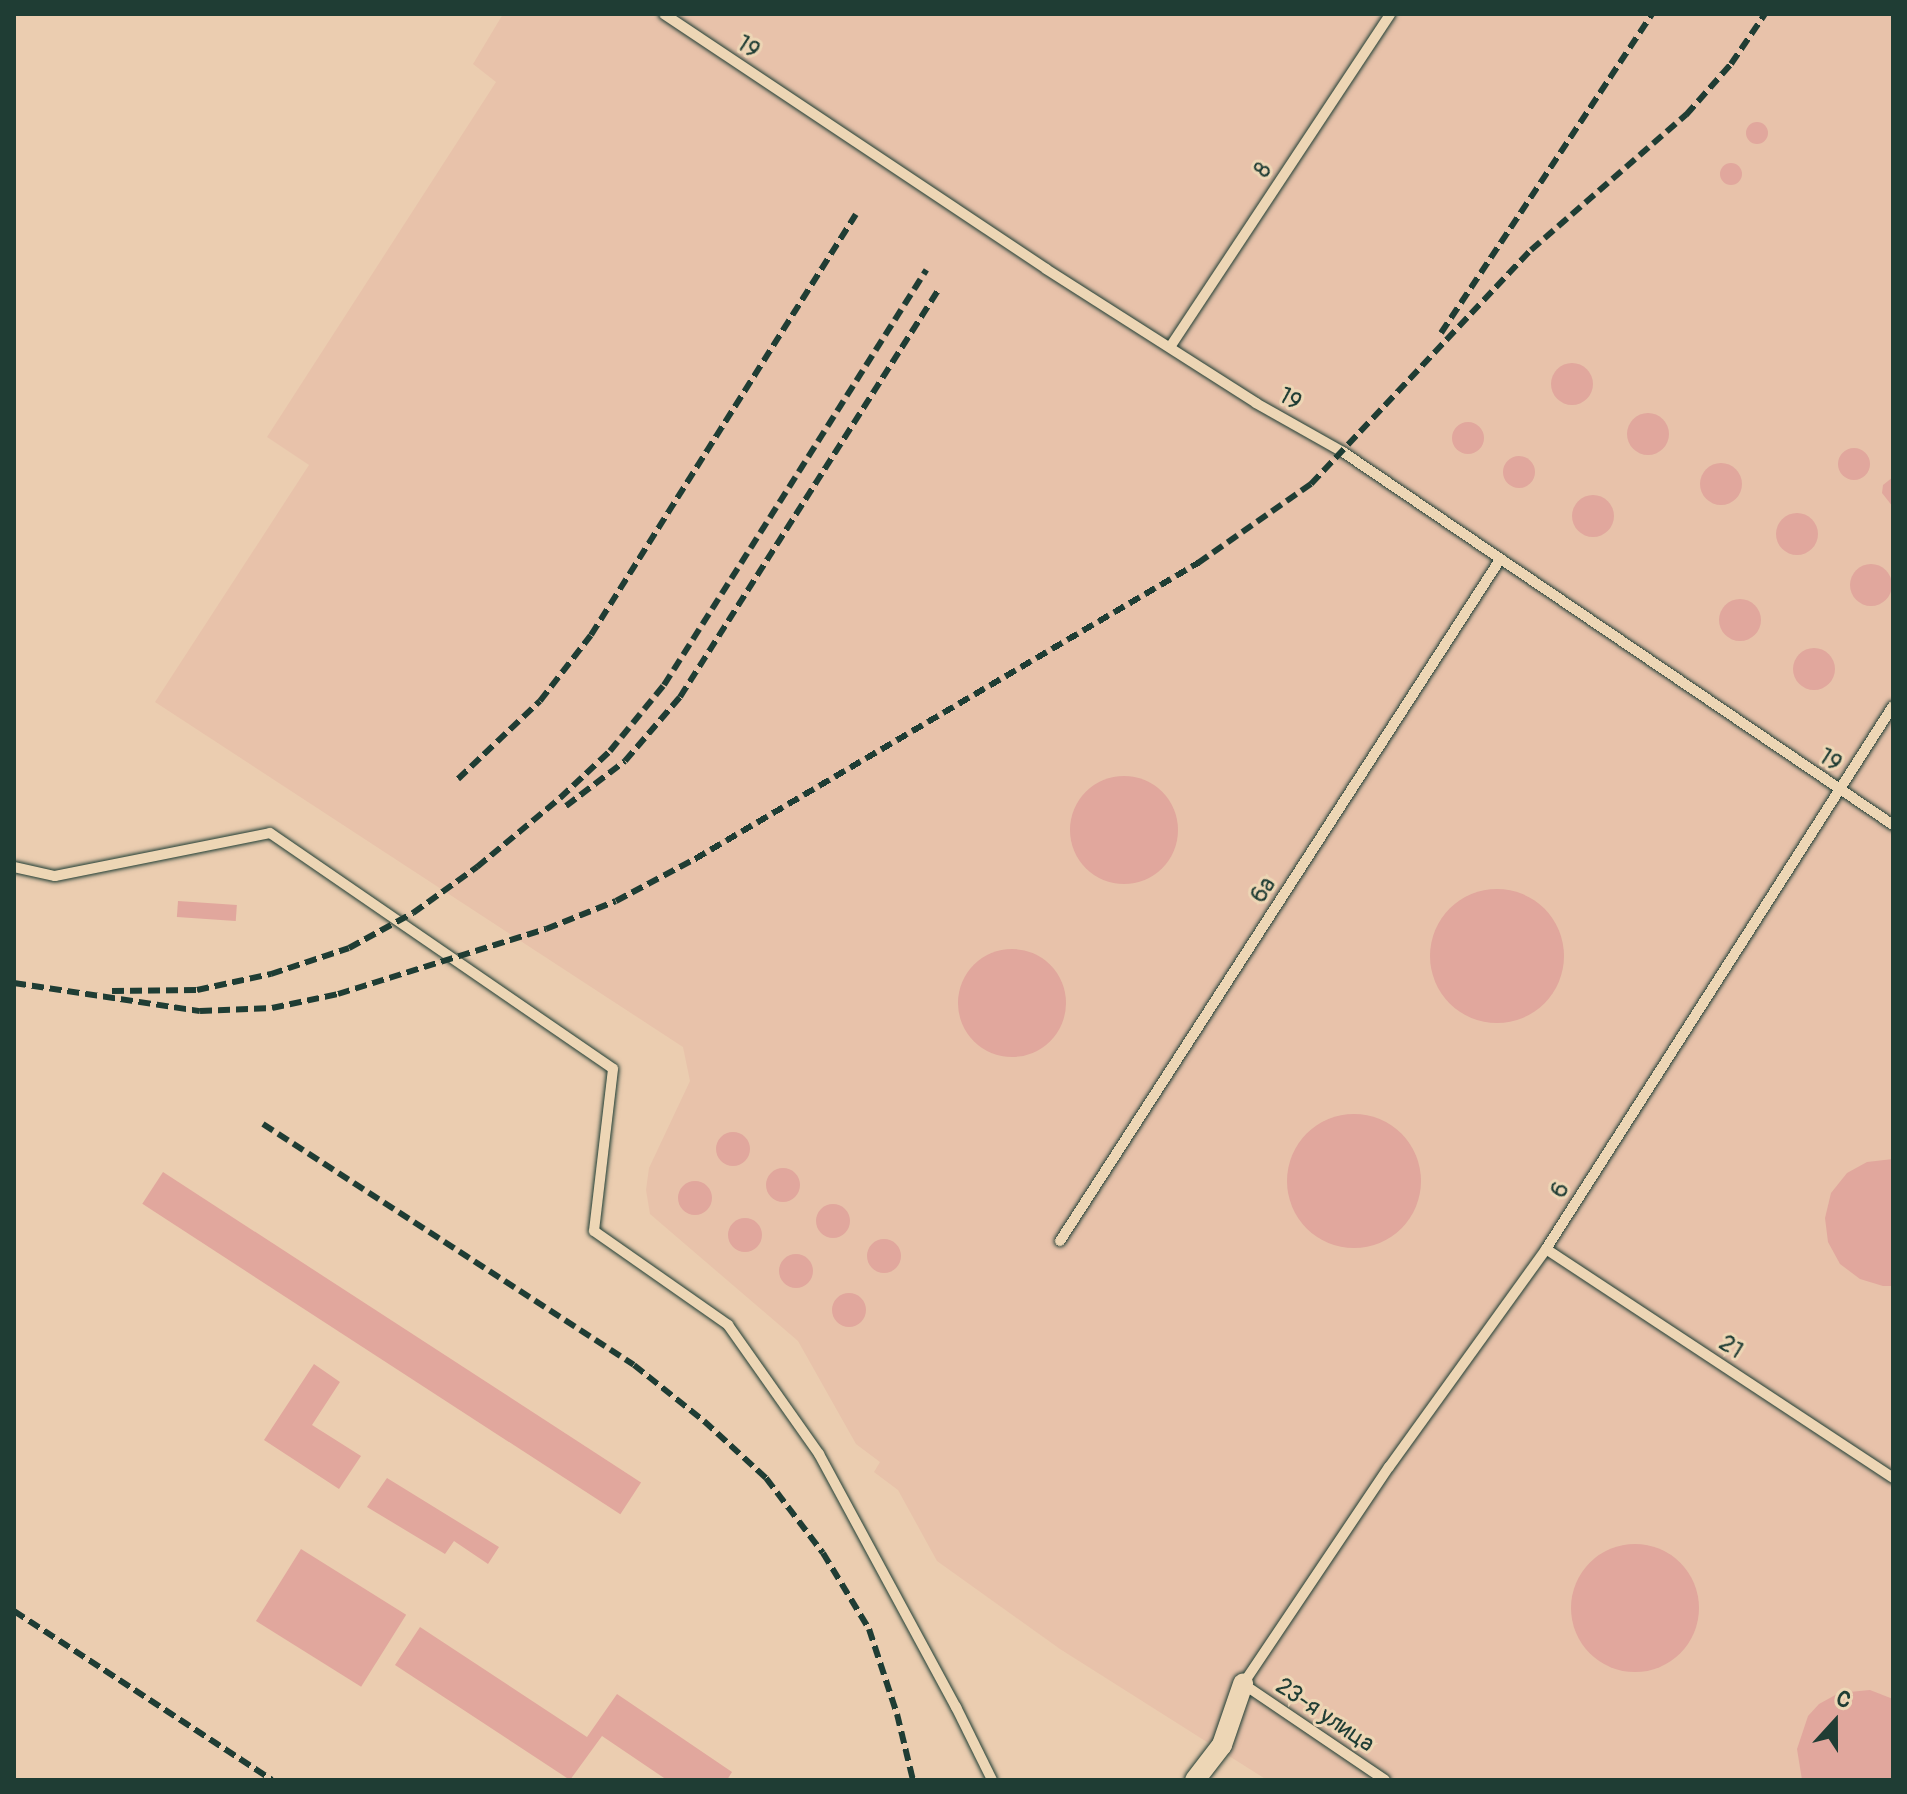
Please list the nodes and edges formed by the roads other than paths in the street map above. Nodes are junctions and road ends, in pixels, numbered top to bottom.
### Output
1 (664, 14) edge
2 (1390, 14) edge
3 (1170, 347) junction
4 (1499, 561) junction
5 (1893, 706) edge
6 (1838, 789) junction
7 (1893, 825) edge
8 (14, 867) edge
9 (1060, 1241) dead end
10 (1546, 1249) junction
11 (1893, 1478) edge
12 (1243, 1684) junction
13 (1380, 1779) edge
14 (992, 1780) edge
15 (1195, 1780) edge

1 - 3 lane, 19
2 - 3 lane, 8 / 8
3 - 4 lane, 19
4 - 6 lane, 19
4 - 9 lane, 6a / 6a
5 - 6 lane, 6 / 6
6 - 7 lane, 19
6 - 10 lane, 6 / 6
8 - 14 lane
10 - 11 lane, 21 / 21
10 - 12 lane, 6 / 6
12 - 13 lane, 23-я улица
12 - 15 street

